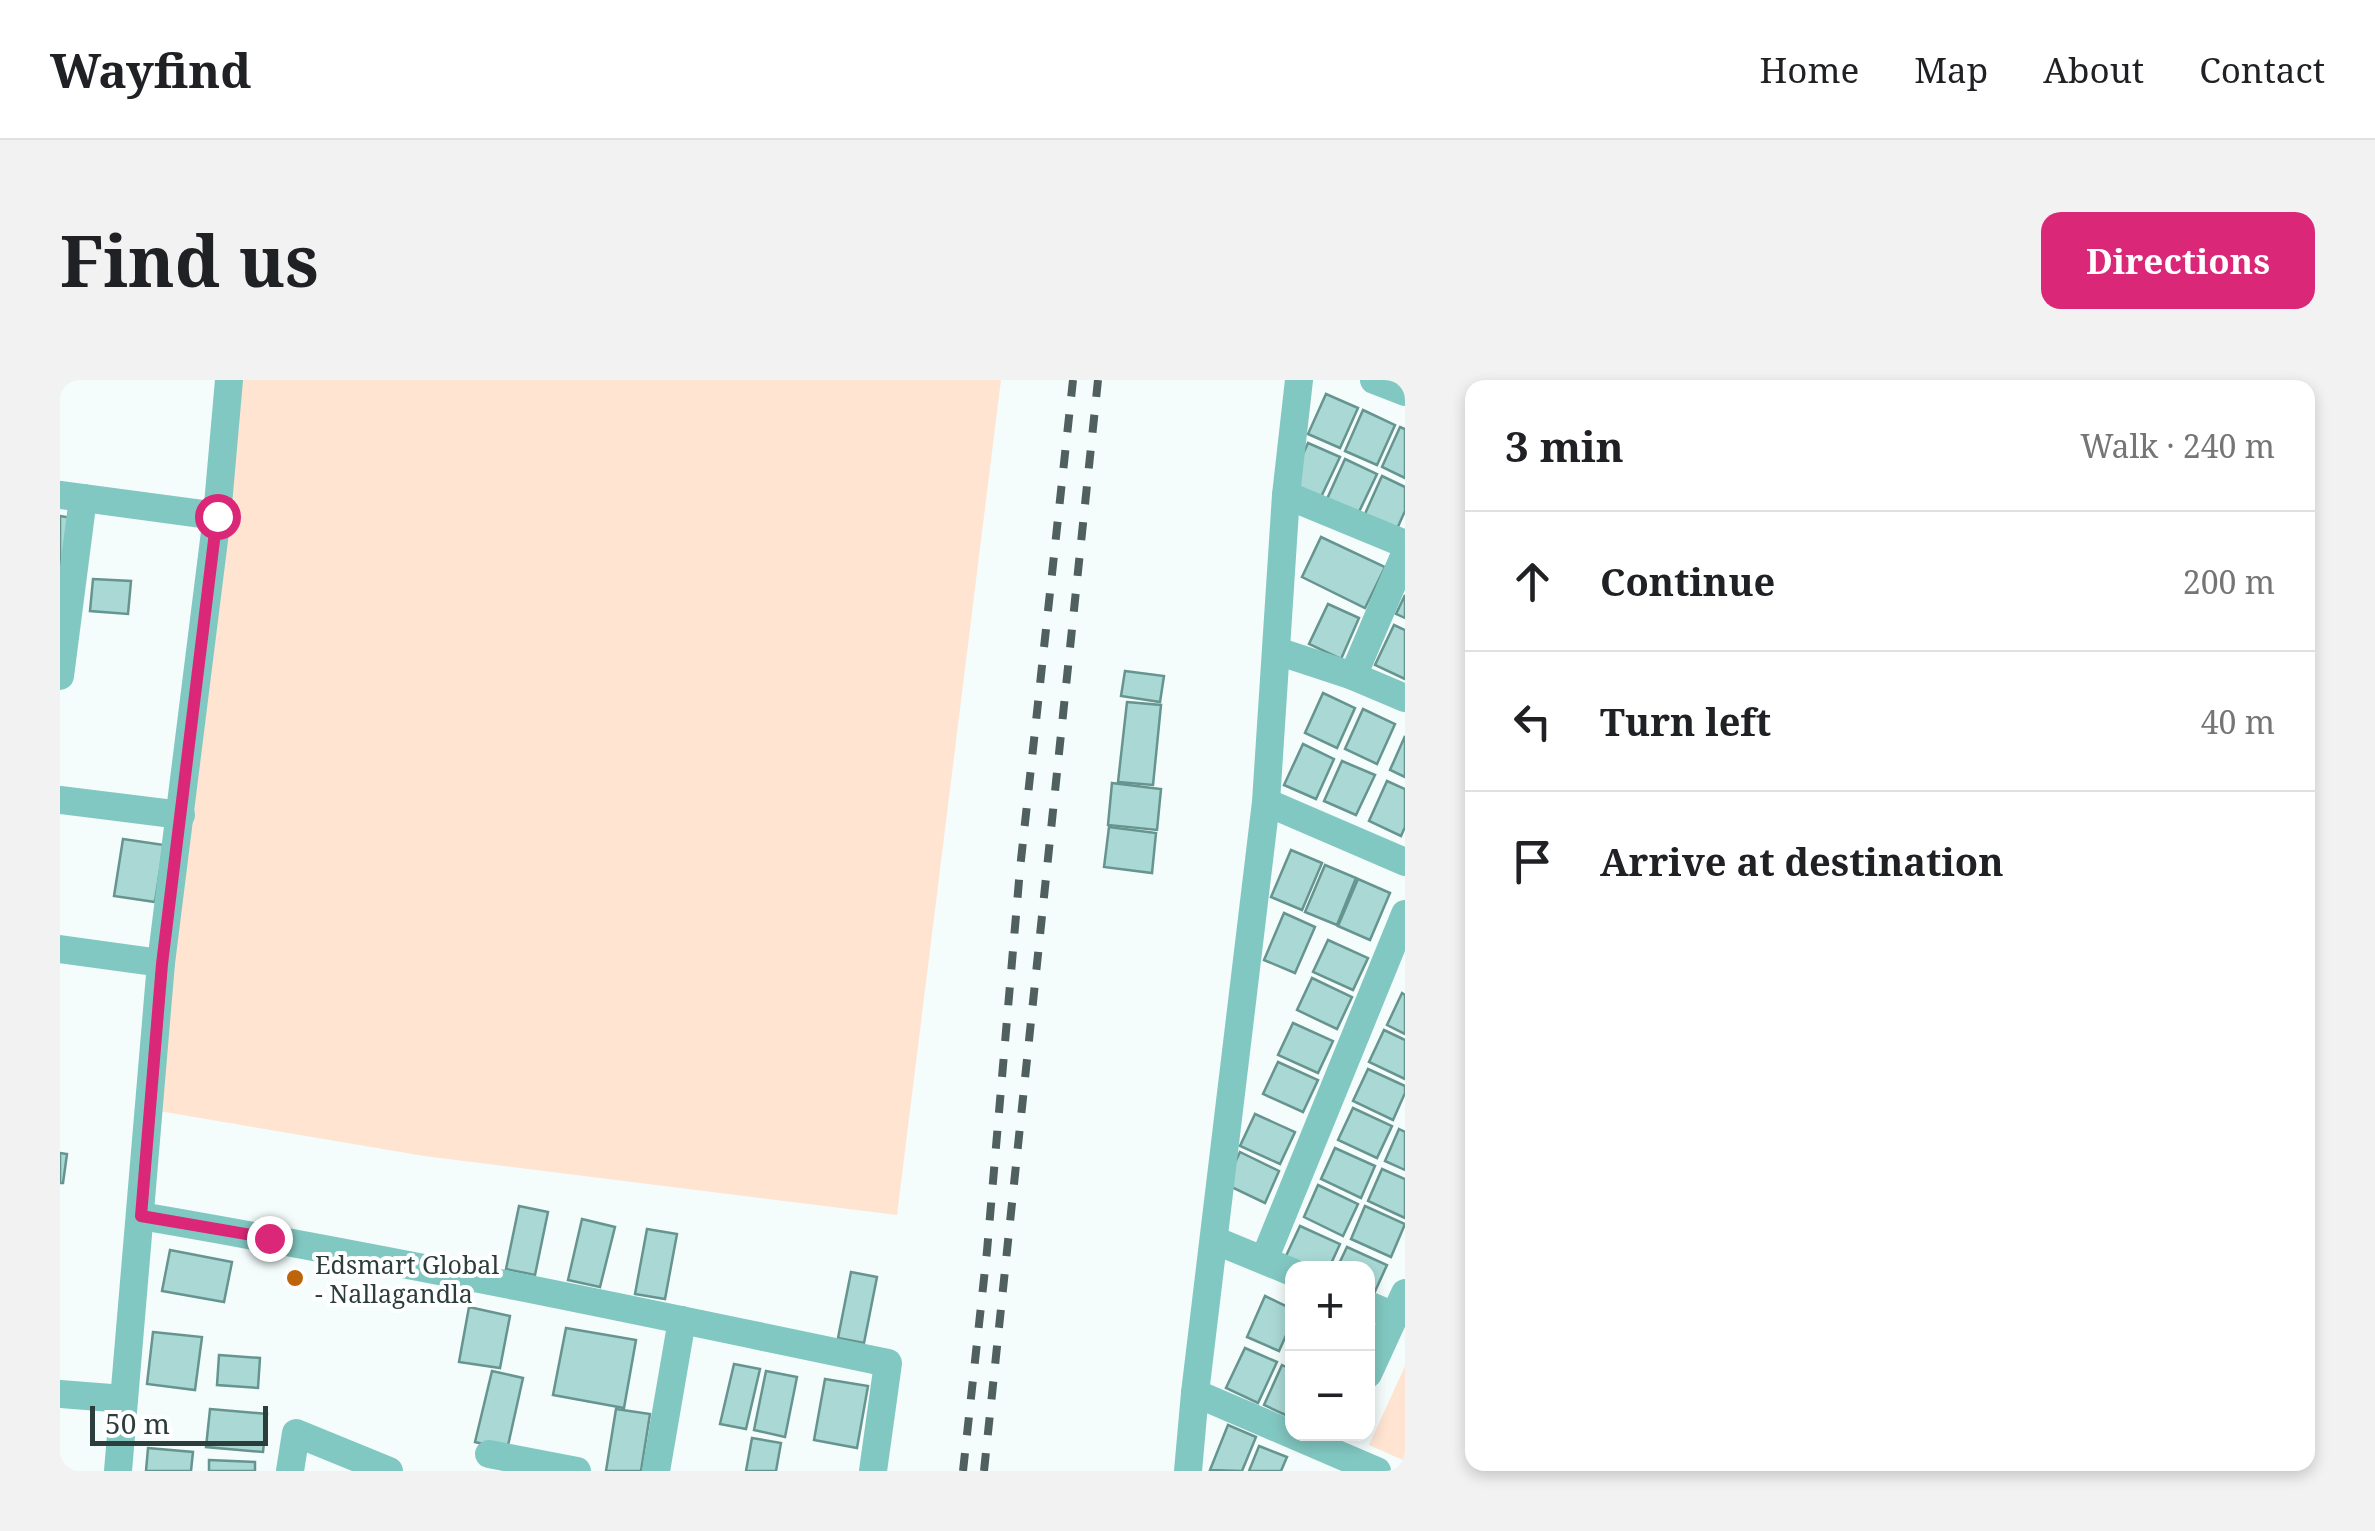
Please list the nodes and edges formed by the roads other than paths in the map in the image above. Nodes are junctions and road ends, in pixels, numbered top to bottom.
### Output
1 (229, 380) edge
2 (1299, 380) edge
3 (1374, 380) edge
4 (1405, 392) edge
5 (1286, 495) junction
6 (71, 497) edge
7 (217, 516) junction
8 (1405, 544) edge
9 (1405, 554) edge
10 (1277, 652) junction
11 (60, 676) edge
12 (1352, 676) junction
13 (1405, 698) edge
14 (60, 800) edge
15 (1266, 802) junction
16 (181, 815) junction
17 (1405, 862) edge
18 (1405, 914) edge
19 (60, 949) edge
20 (162, 964) junction
21 (141, 1216) junction
22 (1214, 1240) junction
23 (1264, 1260) junction
24 (1285, 1269) edge
25 (1400, 1305) edge
26 (682, 1320) junction
27 (1375, 1359) edge
28 (1195, 1392) junction
29 (60, 1394) edge
30 (124, 1400) junction
31 (1335, 1443) edge
32 (489, 1454) dead end
33 (118, 1471) edge
34 (290, 1471) edge
35 (389, 1471) edge
36 (577, 1471) edge
37 (656, 1471) edge
38 (873, 1471) edge
39 (1188, 1471) edge
40 (1377, 1471) edge

1 - 7 street
2 - 5 street
3 - 4 street
5 - 8 street
5 - 10 street
6 - 7 street
6 - 11 street
7 - 16 street
9 - 12 street
10 - 12 street
10 - 15 street
12 - 13 street
14 - 16 street
15 - 17 street
15 - 22 street
16 - 20 street
18 - 23 street
19 - 20 street
20 - 21 street
21 - 26 street
21 - 30 street
22 - 23 street
22 - 28 street
23 - 24 street
25 - 27 street
26 - 37 street
26 - 38 street
28 - 31 street
28 - 39 street
29 - 30 street
30 - 33 street
31 - 40 street
32 - 36 street
34 - 35 street

